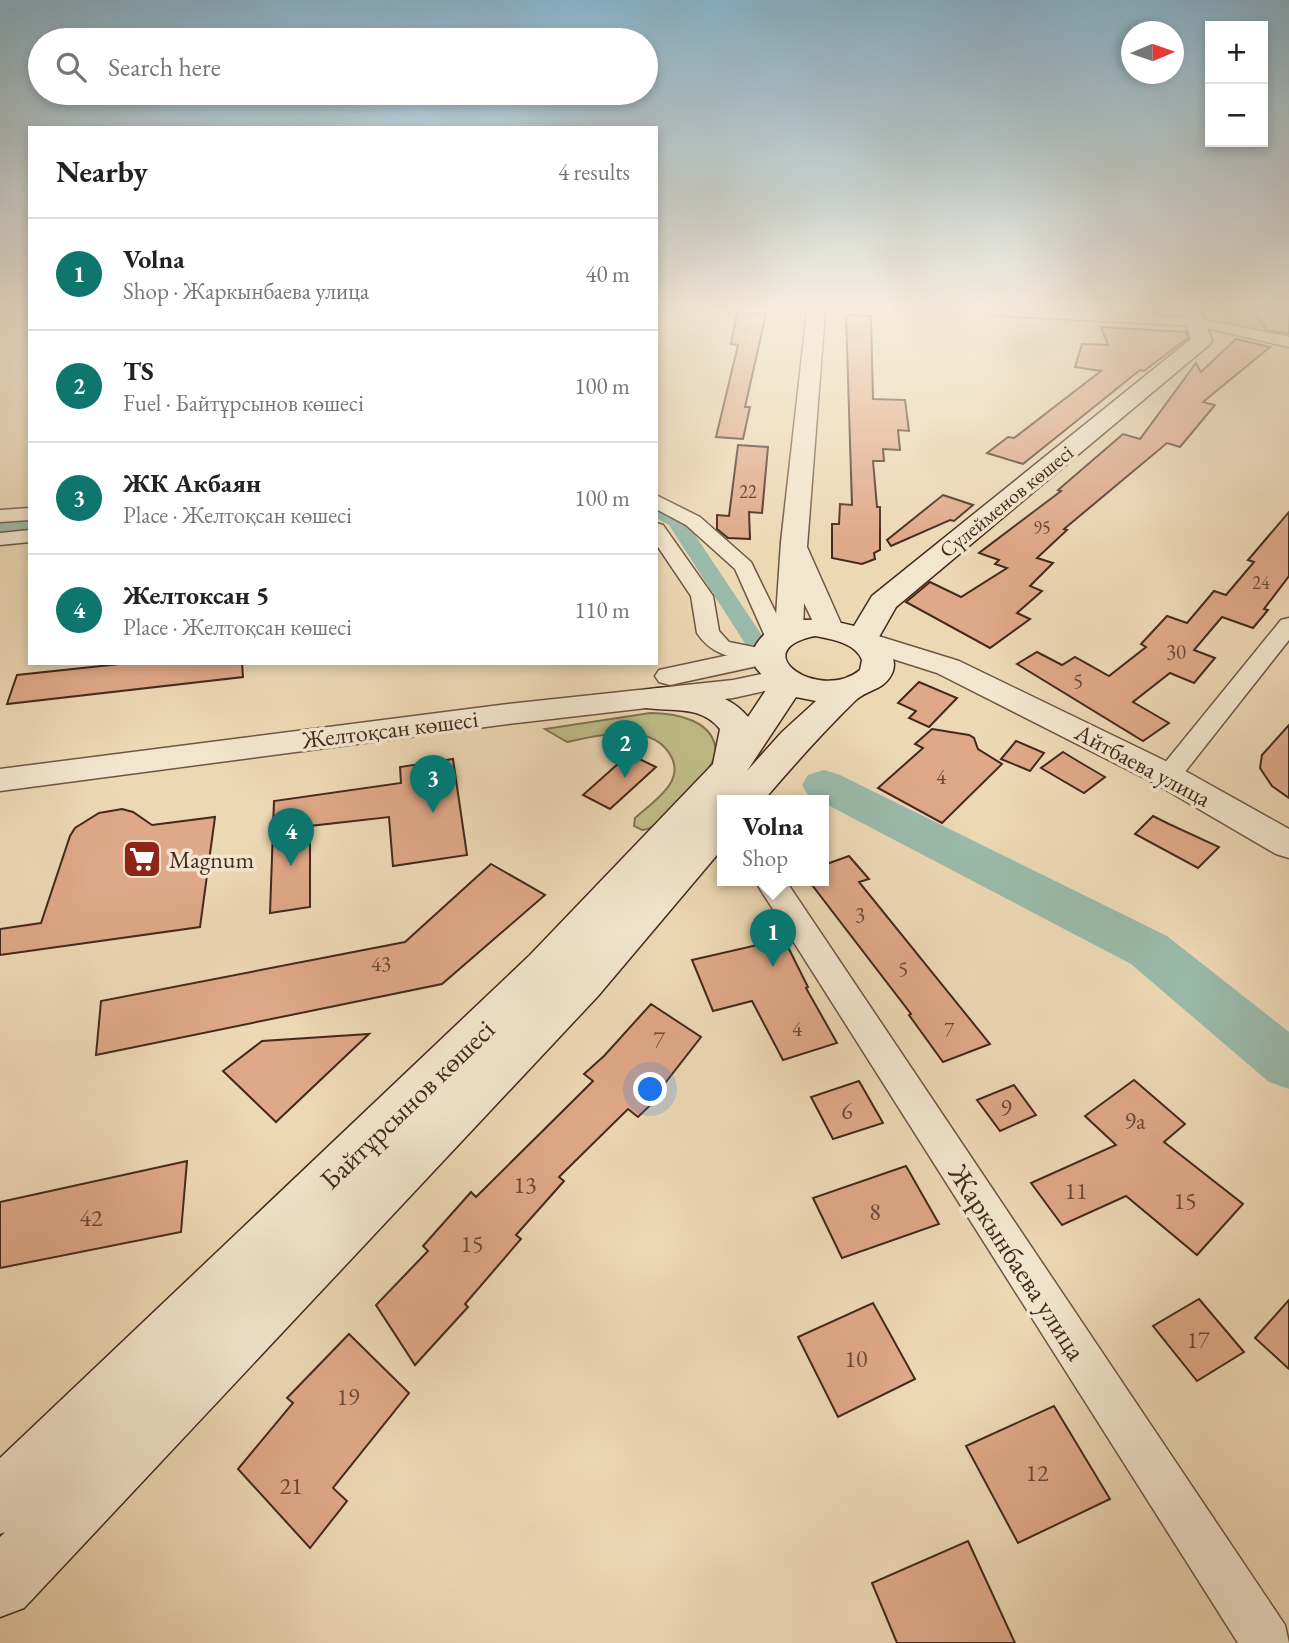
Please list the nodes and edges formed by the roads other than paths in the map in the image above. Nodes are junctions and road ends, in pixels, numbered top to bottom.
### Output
1 (809, 388) edge
2 (1145, 388) edge
3 (658, 502) edge
4 (28, 514) edge
5 (0, 516) edge
6 (658, 532) edge
7 (28, 536) edge
8 (0, 538) edge
9 (794, 542) junction
10 (1289, 625) edge
11 (829, 628) junction
12 (862, 640) junction
13 (780, 657) junction
14 (854, 688) junction
15 (995, 690) junction
16 (649, 699) junction
17 (0, 757) edge
18 (1168, 776) junction
19 (0, 780) edge
20 (726, 795) edge
21 (727, 795) edge
22 (731, 795) edge
23 (717, 807) edge
24 (717, 810) edge
25 (1289, 845) edge
26 (772, 886) edge
27 (0, 1502) edge
28 (0, 1584) edge
29 (1267, 1643) edge

1 - 9 street
2 - 12 main road, Сүлейменов көшесі
3 - 13 street
4 - 5 street
6 - 13 street
7 - 8 street
9 - 11 street
9 - 13 street
10 - 18 street
11 - 12 main road
11 - 13 main road
12 - 14 main road
12 - 15 street
13 - 14 main road
13 - 16 street, Желтоқсан көшесі
13 - 17 street, Желтоқсан көшесі
13 - 21 main road, Байтұрсынов көшесі
14 - 15 street
14 - 22 main road, Байтұрсынов көшесі
15 - 18 street, Айтбаева улица
16 - 19 street, Желтоқсан көшесі
16 - 20 main road
18 - 25 street, Айтбаева улица
23 - 27 main road, Байтұрсынов көшесі
24 - 28 main road, Байтұрсынов көшесі
26 - 29 street, Жаркынбаева улица

